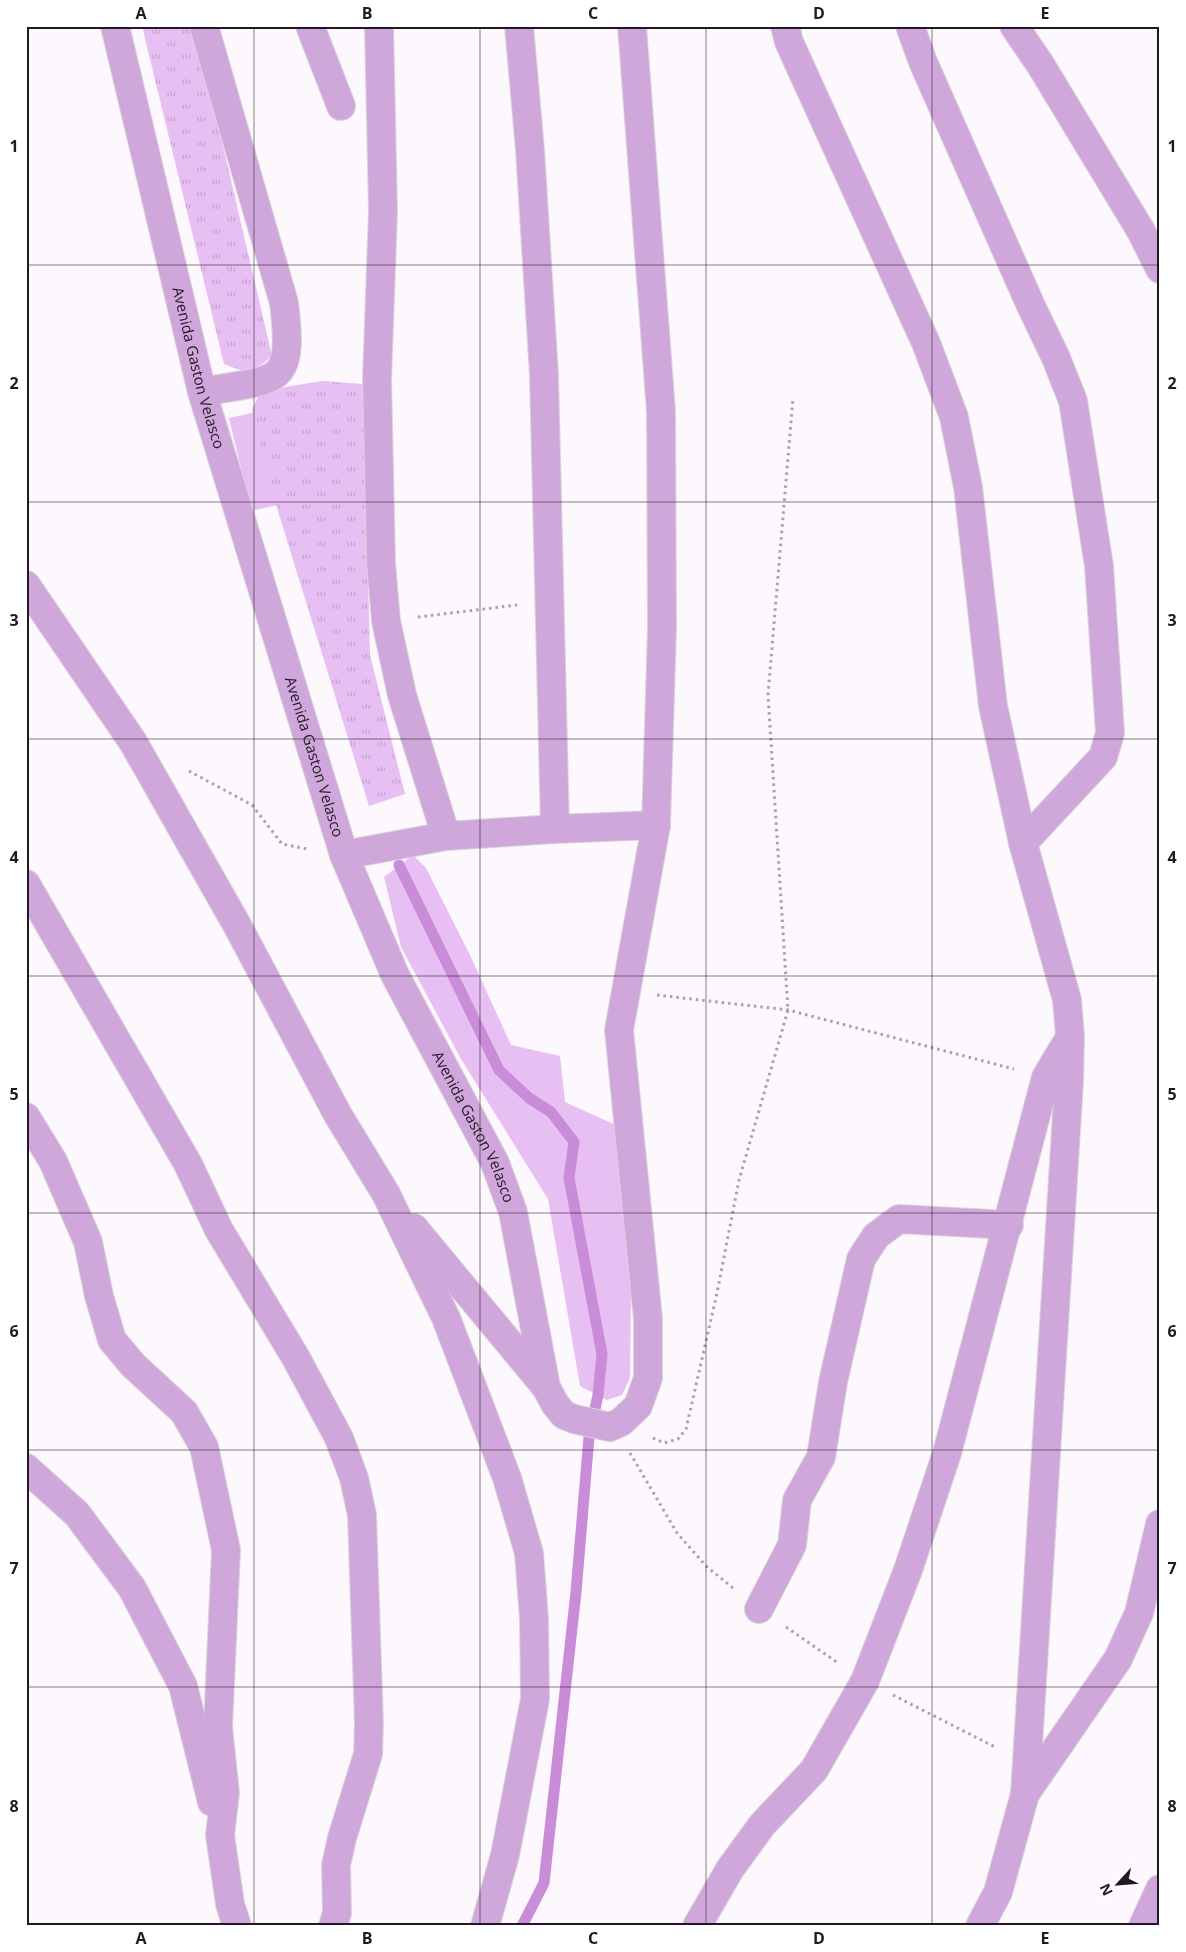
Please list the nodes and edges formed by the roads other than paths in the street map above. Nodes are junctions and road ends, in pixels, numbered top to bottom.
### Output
1 (115, 26) edge
2 (204, 26) edge
3 (310, 26) edge
4 (379, 26) edge
5 (519, 26) edge
6 (632, 26) edge
7 (785, 26) edge
8 (910, 26) edge
9 (1014, 26) edge
10 (341, 106) dead end
11 (1160, 269) edge
12 (202, 392) junction
13 (26, 585) edge
14 (656, 825) junction
15 (555, 829) junction
16 (446, 836) junction
17 (1023, 842) junction
18 (344, 855) junction
19 (26, 884) edge
20 (1070, 1036) junction
21 (26, 1117) edge
22 (386, 1194) junction
23 (1009, 1225) junction
24 (546, 1387) junction
25 (26, 1468) edge
26 (1160, 1524) edge
27 (759, 1609) road end
28 (1025, 1794) junction
29 (220, 1835) junction
30 (1160, 1889) edge
31 (237, 1926) edge
32 (333, 1926) edge
33 (485, 1926) edge
34 (697, 1926) edge
35 (980, 1926) edge
36 (1143, 1926) edge

1 - 12 street, Avenida Gaston Velasco
2 - 12 street
3 - 10 street
4 - 16 street
5 - 15 street
6 - 14 street
7 - 17 street
8 - 17 street
9 - 11 street
12 - 18 street, Avenida Gaston Velasco
13 - 22 street
14 - 15 street
14 - 24 street, Avenida Gaston Velasco
15 - 16 street
16 - 18 street
17 - 20 street
18 - 24 street, Avenida Gaston Velasco
19 - 32 street
20 - 23 street
20 - 28 street
21 - 29 street
22 - 24 street
22 - 33 street
23 - 27 street
23 - 34 street
25 - 29 street
26 - 28 street
28 - 35 street
29 - 31 street
30 - 36 street

